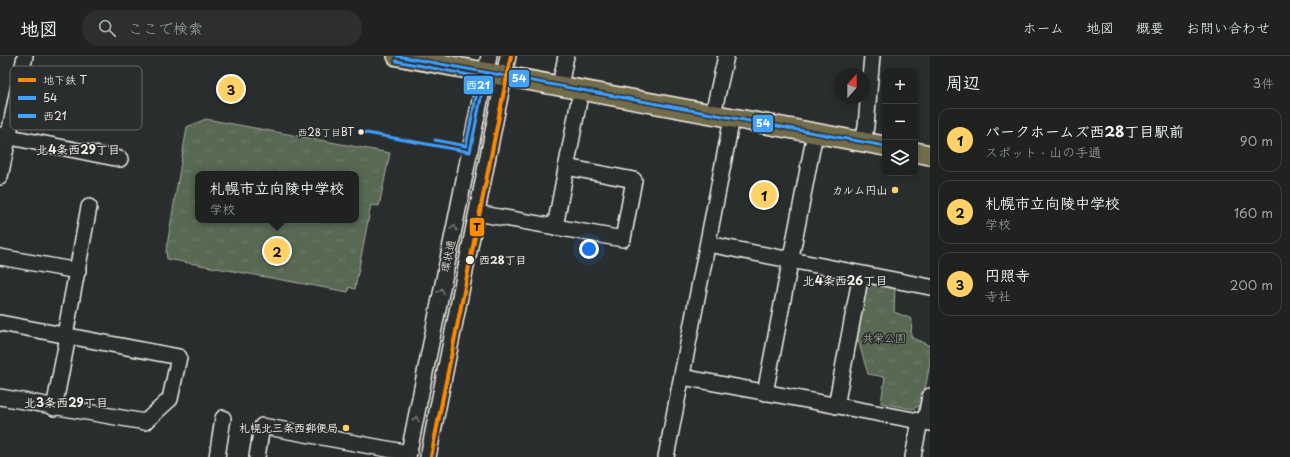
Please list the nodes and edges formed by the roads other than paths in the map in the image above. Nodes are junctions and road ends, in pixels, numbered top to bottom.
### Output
1 (25, 56) edge
2 (397, 56) edge
3 (508, 56) edge
4 (566, 56) edge
5 (726, 56) edge
6 (872, 56) edge
7 (487, 64) edge
8 (22, 66) edge
9 (505, 76) junction
10 (560, 86) junction
11 (581, 90) junction
12 (10, 113) edge
13 (713, 114) junction
14 (732, 118) junction
15 (815, 133) junction
16 (4, 136) edge
17 (863, 142) junction
18 (882, 145) edge
19 (120, 159) dead end
20 (566, 167) junction
21 (0, 177) edge
22 (89, 207) dead end
23 (477, 213) junction
24 (555, 227) junction
25 (708, 244) junction
26 (0, 257) edge
27 (790, 261) junction
28 (78, 271) junction
29 (861, 274) junction
30 (930, 287) edge
31 (0, 323) edge
32 (67, 336) junction
33 (682, 377) junction
34 (765, 393) junction
35 (930, 396) edge
36 (0, 397) edge
37 (836, 406) junction
38 (54, 408) junction
39 (223, 418) dead end
40 (925, 422) edge
41 (409, 455) edge
42 (217, 457) edge
43 (257, 457) edge
44 (428, 457) edge
45 (666, 457) edge
46 (913, 457) edge

1 - 8 street
2 - 7 main road
3 - 9 street, 環状通
4 - 10 street
5 - 13 street
6 - 17 street
7 - 9 main road
41 -> 7 street, 環状通
9 - 10 main road
9 - 23 street, 環状通
10 - 11 main road
11 - 13 main road
11 - 20 street
12 - 16 street
13 - 14 main road
14 - 15 main road
14 - 25 street
15 - 17 main road
15 - 27 street
16 - 19 street
16 - 21 street
17 - 18 main road
20 - 24 street
20 - 24 street
22 - 28 street
23 - 24 street
23 - 44 street, 環状通
25 - 27 street
25 - 33 street
26 - 28 street
27 - 29 street
27 - 34 street
28 - 32 street
29 - 30 street
29 - 37 street
31 - 32 street
32 - 38 street
32 - 38 street
33 - 34 street
33 - 45 street
34 - 37 street
35 - 40 street
36 - 38 street
37 - 40 street
39 - 42 street
40 - 46 street
41 - 43 street

